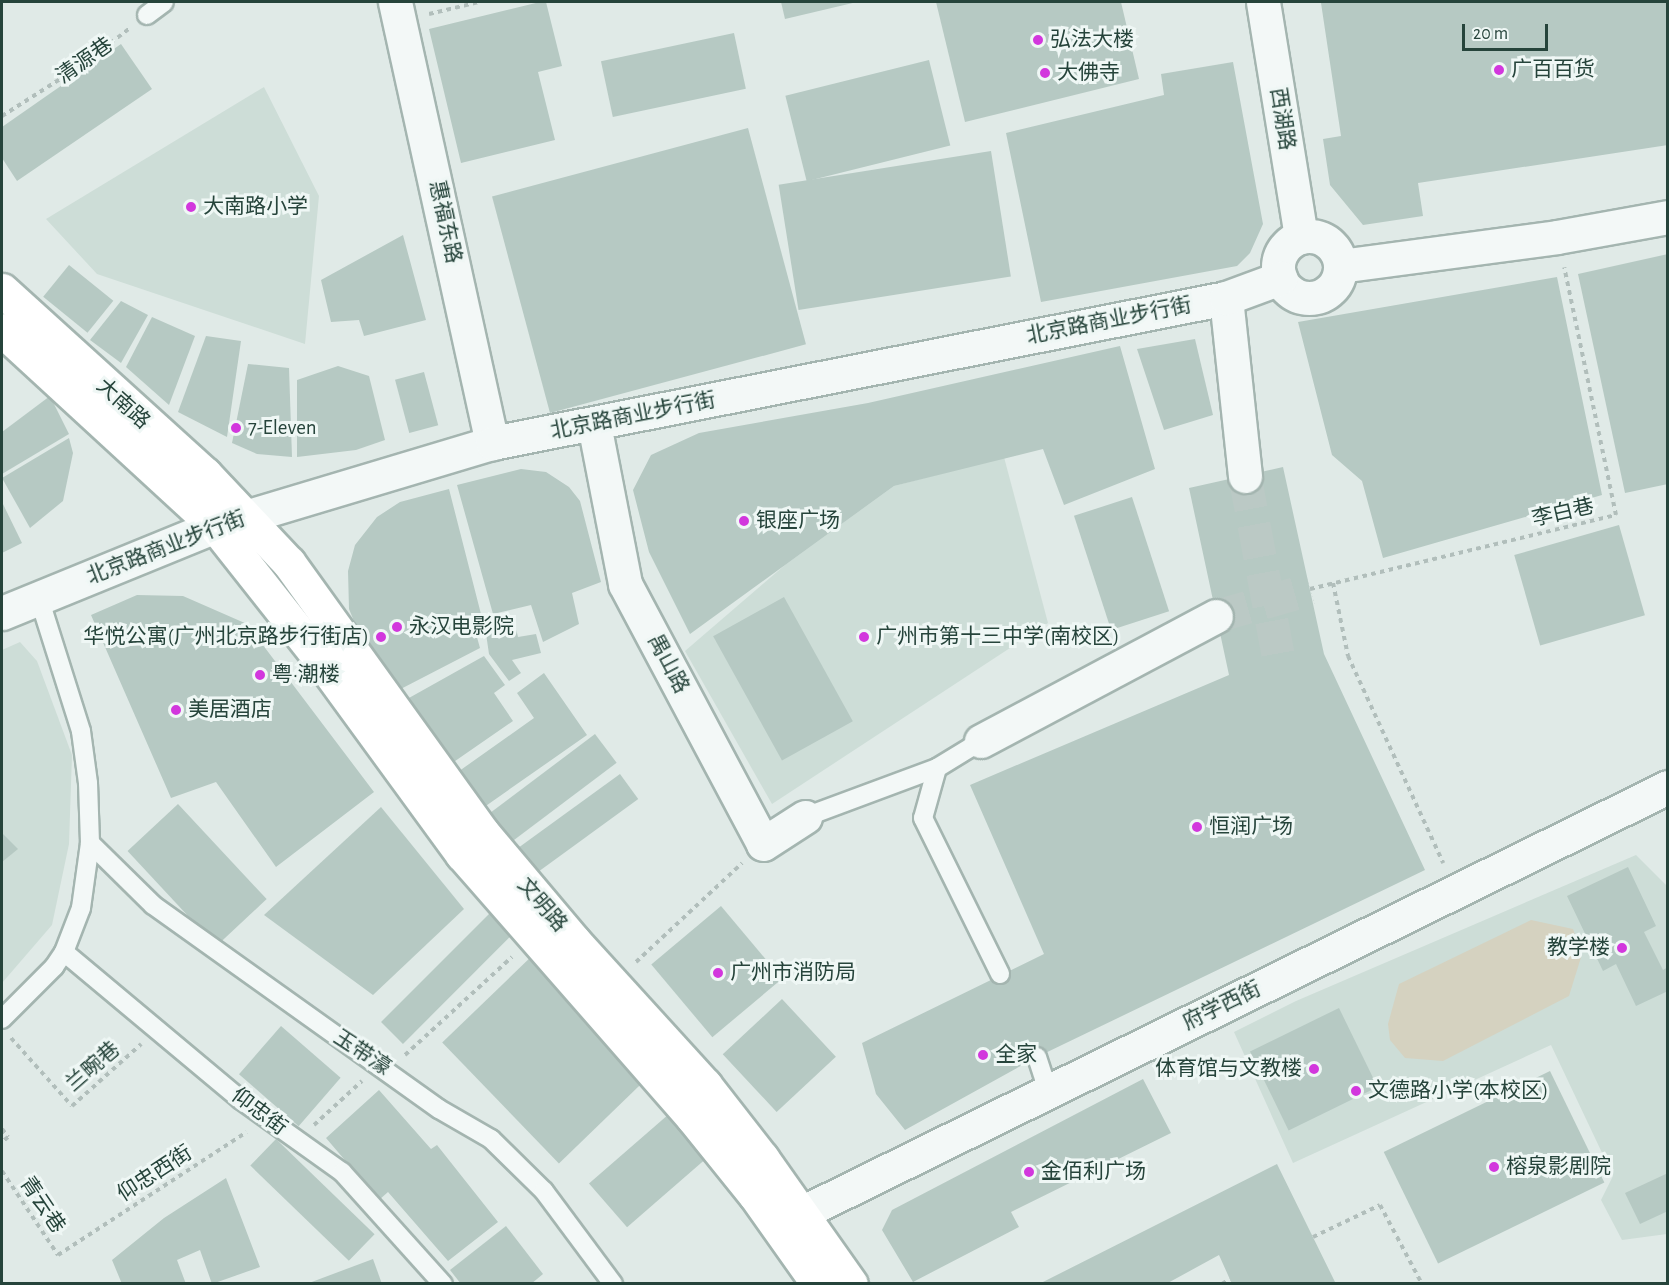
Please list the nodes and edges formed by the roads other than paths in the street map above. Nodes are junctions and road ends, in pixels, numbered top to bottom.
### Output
1 (164, 2) edge
2 (1263, 2) edge
3 (398, 11) edge
4 (147, 15) road end
5 (1668, 217) edge
6 (1301, 237) junction
7 (1340, 266) junction
8 (1280, 278) junction
9 (2, 290) edge
10 (1226, 298) junction
11 (2, 330) edge
12 (594, 424) junction
13 (492, 443) junction
14 (1245, 476) tunnel mouth
15 (246, 516) junction
16 (215, 526) junction
17 (39, 598) junction
18 (2, 613) edge
19 (1216, 616) tunnel mouth
20 (981, 741) joint
21 (937, 768) junction
22 (1668, 787) edge
23 (805, 817) joint
24 (90, 843) junction
25 (64, 952) junction
26 (1000, 974) dead end
27 (2, 1019) edge
28 (1037, 1057) dead end
29 (1048, 1091) junction
30 (789, 1219) junction
31 (443, 1284) edge
32 (613, 1284) edge
33 (818, 1284) edge
34 (851, 1284) edge

1 - 4 lane
2 - 6 street, 西湖路
3 - 13 street, 惠福东路
5 - 7 street
6 - 7 street
6 - 8 street
7 - 8 street
8 - 10 street, 北京路商业步行街
9 - 15 main road, 大南路
10 - 12 street, 北京路商业步行街
10 - 14 street
11 - 16 main road, 大南路
12 - 13 street, 北京路商业步行街
12 - 23 street, 禺山路
13 - 15 street, 北京路商业步行街
15 - 16 street, 北京路商业步行街
15 - 30 main road, 文明路
16 - 17 street, 北京路商业步行街
16 - 30 main road, 文明路
17 - 18 street, 北京路商业步行街
17 - 24 lane
19 - 20 street
20 - 21 lane
21 - 23 lane
21 - 26 lane
22 - 29 street, 府学西街
24 - 25 lane
24 - 32 lane, 玉带濠
25 - 27 lane
25 - 31 lane, 仰忠街
28 - 29 lane
29 - 30 street, 府学西街
30 - 33 main road, 文明路
30 - 34 main road, 文明路

